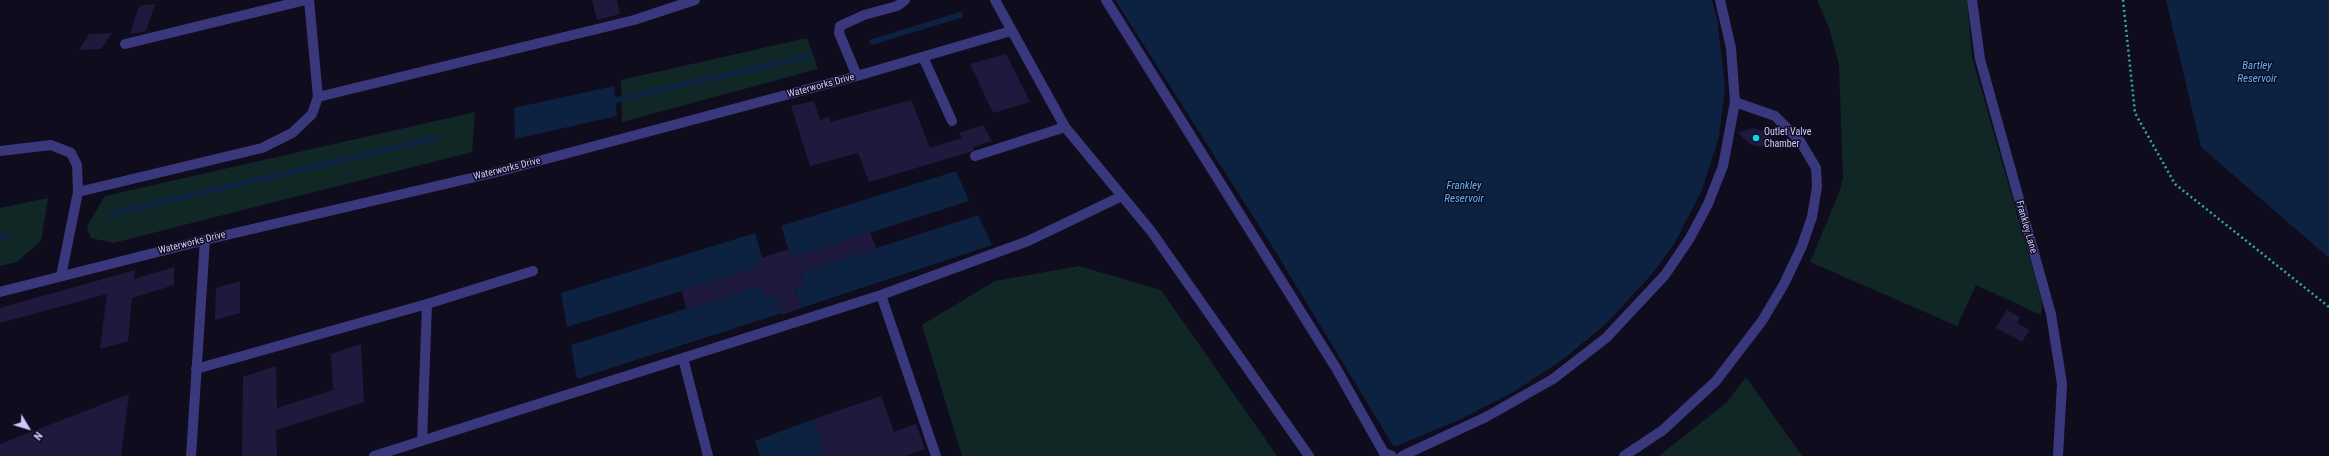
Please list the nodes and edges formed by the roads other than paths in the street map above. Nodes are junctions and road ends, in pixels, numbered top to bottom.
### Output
1 (307, 0) edge
2 (695, 0) edge
3 (905, 0) edge
4 (995, 0) edge
5 (1106, 0) edge
6 (1720, 0) edge
7 (1972, 0) edge
8 (1011, 31) junction
9 (125, 44) dead end
10 (922, 57) junction
11 (857, 76) junction
12 (318, 97) junction
13 (1736, 102) junction
14 (952, 121) dead end
15 (1065, 127) junction
16 (0, 151) edge
17 (975, 156) dead end
18 (78, 192) junction
19 (1122, 196) junction
20 (205, 240) junction
21 (533, 271) dead end
22 (61, 276) junction
23 (0, 292) edge
24 (881, 295) junction
25 (427, 304) junction
26 (684, 358) junction
27 (196, 370) junction
28 (422, 441) junction
29 (191, 456) edge
30 (374, 456) edge
31 (708, 456) edge
32 (936, 456) edge
33 (1309, 456) edge
34 (1392, 456) edge
35 (1402, 456) edge
36 (1624, 456) edge
37 (2058, 456) edge

1 - 9 street
1 - 12 street
2 - 12 street
3 - 11 street
4 - 8 street
5 - 34 street
6 - 13 street
7 - 37 street, Frankley Lane
8 - 10 street, Waterworks Drive
8 - 15 street
10 - 11 street, Waterworks Drive
10 - 14 street
11 - 20 street, Waterworks Drive
12 - 18 street
13 - 35 street
13 - 36 street
15 - 17 street
15 - 19 street
16 - 18 street
18 - 22 street
19 - 24 street
19 - 33 street
20 - 22 street, Waterworks Drive
20 - 27 street
21 - 25 street
22 - 23 street, Waterworks Drive
24 - 26 street
24 - 32 street
25 - 27 street
25 - 28 street
26 - 28 street
26 - 31 street
27 - 29 street
28 - 30 street

